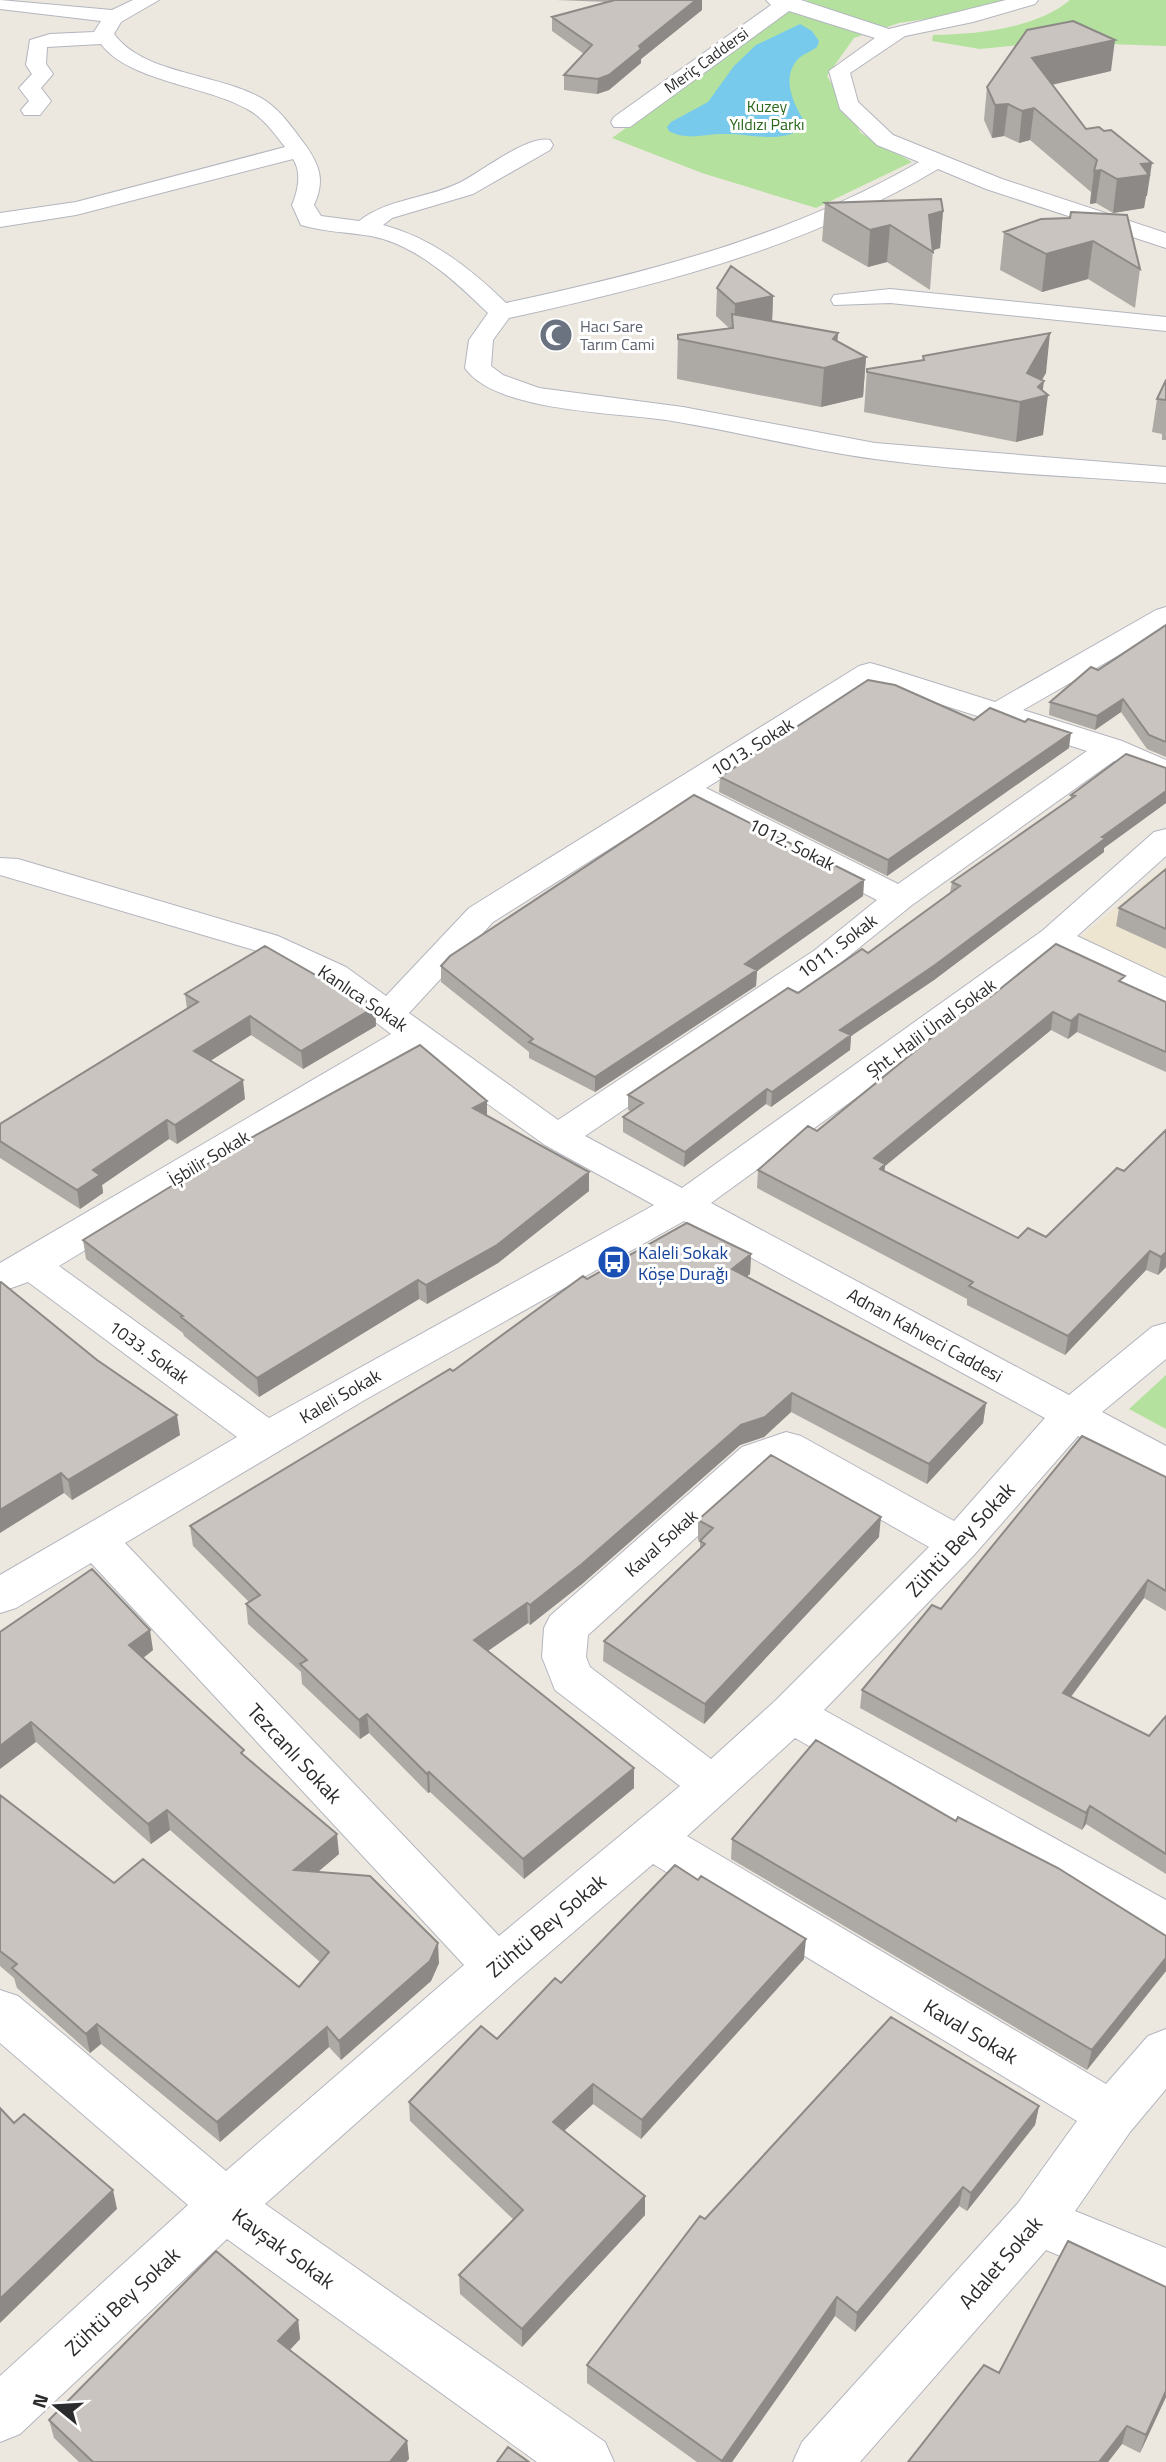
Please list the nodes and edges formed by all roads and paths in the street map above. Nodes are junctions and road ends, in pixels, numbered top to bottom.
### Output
1 (149, 0) edge
2 (1028, 0) edge
3 (784, 1) edge
4 (0, 3) edge
5 (111, 16) junction
6 (888, 35) junction
7 (102, 38) junction
8 (32, 110) dead end
9 (622, 122) dead end
10 (542, 145) dead end
11 (298, 151) junction
12 (936, 161) junction
13 (0, 220) edge
14 (365, 228) junction
15 (1166, 241) edge
16 (843, 300) dead end
17 (501, 312) junction
18 (1166, 324) edge
19 (1166, 475) edge
20 (1166, 616) edge
21 (998, 713) junction
22 (1111, 748) junction
23 (1166, 772) edge
24 (685, 790) junction
25 (1166, 839) edge
26 (6, 866) dead end
27 (900, 898) junction
28 (1054, 939) junction
29 (1166, 991) edge
30 (403, 1023) junction
31 (558, 1137) junction
32 (685, 1204) junction
33 (15, 1272) edge
34 (1166, 1337) edge
35 (1072, 1415) junction
36 (267, 1438) junction
37 (1166, 1465) edge
38 (94, 1538) junction
39 (958, 1544) junction
40 (0, 1596) edge
41 (791, 1714) junction
42 (713, 1786) junction
43 (650, 1838) junction
44 (1166, 1924) edge
45 (497, 1967) junction
46 (0, 2012) edge
47 (1166, 2052) edge
48 (1112, 2115) junction
49 (225, 2205) junction
50 (1037, 2221) junction
51 (1166, 2274) edge
52 (0, 2414) edge
53 (585, 2462) edge
54 (822, 2462) edge

1 - 5 street
2 - 6 street
3 - 6 street
3 - 9 street, Meriç Caddersi
4 - 5 street
5 - 7 street
6 - 12 street
7 - 8 street
7 - 11 street
10 - 14 street
11 - 13 street
11 - 14 street
12 - 15 street
12 - 17 street
14 - 17 street
16 - 18 street
17 - 19 street
20 - 21 street
21 - 22 street, 1013. Sokak
21 - 24 street, 1013. Sokak
22 - 23 street, 1013. Sokak
22 - 27 street, 1011. Sokak
24 - 27 street, 1012. Sokak
24 - 30 street, 1013. Sokak
25 - 28 street, Şht. Halil Ünal Sokak
26 - 30 street, Kanlıca Sokak
27 - 31 street, 1011. Sokak
28 - 29 street
28 - 32 street, Şht. Halil Ünal Sokak
30 - 31 street, Kanlıca Sokak
30 - 33 street, İşbilir Sokak
31 - 32 street, Kanlıca Sokak
32 - 35 street, Adnan Kahveci Caddesi
32 - 36 street, Kaleli Sokak
33 - 36 street, 1033. Sokak
34 - 35 street, Zühtü Bey Sokak
35 - 37 street, Adnan Kahveci Caddesi
35 - 39 street, Zühtü Bey Sokak
36 - 38 street, Kaleli Sokak
38 - 40 street, Kaleli Sokak
38 - 45 street, Tezcanlı Sokak
39 - 41 street, Zühtü Bey Sokak
39 - 42 street, Kaval Sokak
41 - 42 street, Zühtü Bey Sokak
41 - 44 street
42 - 43 street, Zühtü Bey Sokak
43 - 45 street, Zühtü Bey Sokak
43 - 48 street, Kaval Sokak
45 - 49 street, Zühtü Bey Sokak
46 - 49 street, Kavşak Sokak
47 - 48 street, Adalet Sokak
48 - 50 street, Adalet Sokak
49 - 52 street, Zühtü Bey Sokak
49 - 53 street, Kavşak Sokak
50 - 51 street
50 - 54 street, Adalet Sokak

